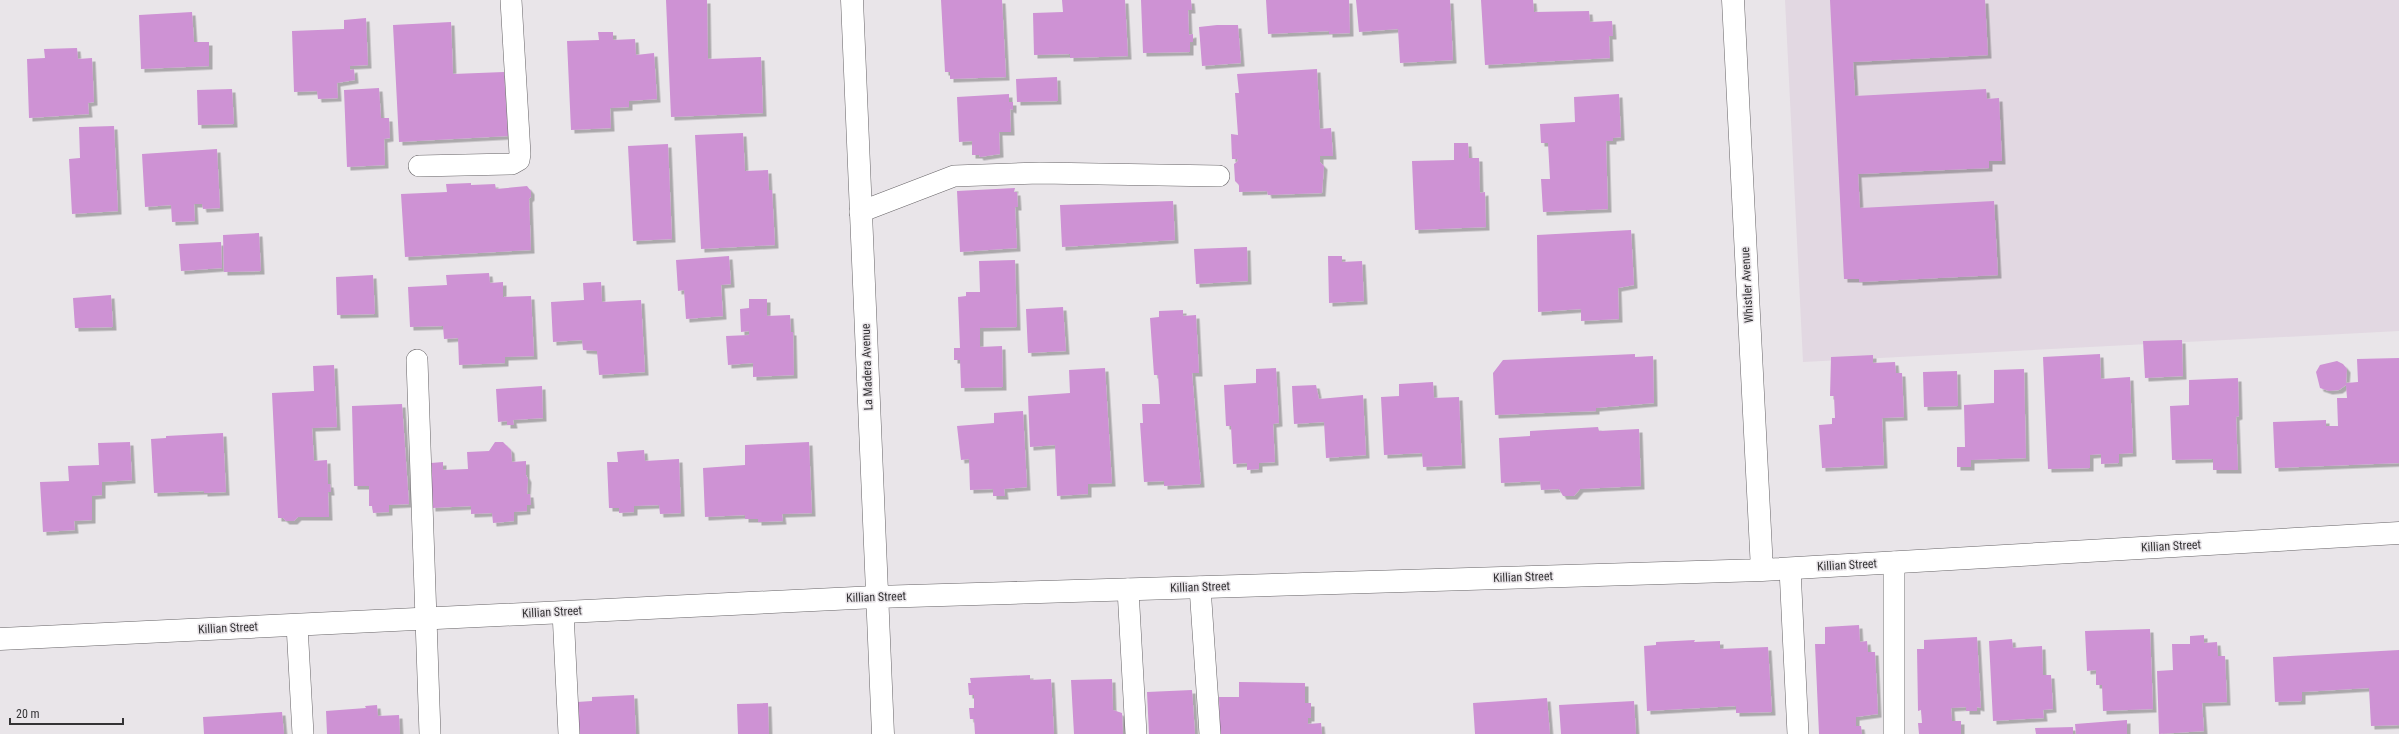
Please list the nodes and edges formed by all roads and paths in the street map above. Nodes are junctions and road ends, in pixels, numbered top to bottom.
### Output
1 (511, 0) edge
2 (852, 0) edge
3 (1733, 0) edge
4 (420, 166) dead end
5 (1219, 176) dead end
6 (860, 212) junction
7 (416, 360) dead end
8 (2399, 533) edge
9 (1894, 562) junction
10 (1790, 569) junction
11 (1762, 570) junction
12 (1200, 587) junction
13 (1128, 589) junction
14 (876, 597) junction
15 (563, 612) junction
16 (426, 618) junction
17 (297, 625) junction
18 (0, 639) edge
19 (303, 734) edge
20 (430, 734) edge
21 (569, 734) edge
22 (884, 734) edge
23 (1136, 734) edge
24 (1210, 734) edge
25 (1798, 734) edge
26 (1894, 734) edge

1 - 4 lane
2 - 6 street, La Madera Avenue
3 - 11 street, Whistler Avenue
5 - 6 lane
6 - 14 street, La Madera Avenue
7 - 16 lane
8 - 9 street, Killian Street
9 - 10 street, Killian Street
9 - 26 lane
10 - 11 street, Killian Street
10 - 25 lane
11 - 12 street, Killian Street
12 - 13 street, Killian Street
12 - 24 lane
13 - 14 street, Killian Street
13 - 23 lane
14 - 15 street, Killian Street
14 - 22 street, La Madera Avenue
15 - 16 street, Killian Street
15 - 21 lane
16 - 17 street, Killian Street
16 - 20 lane
17 - 18 street, Killian Street
17 - 19 lane

